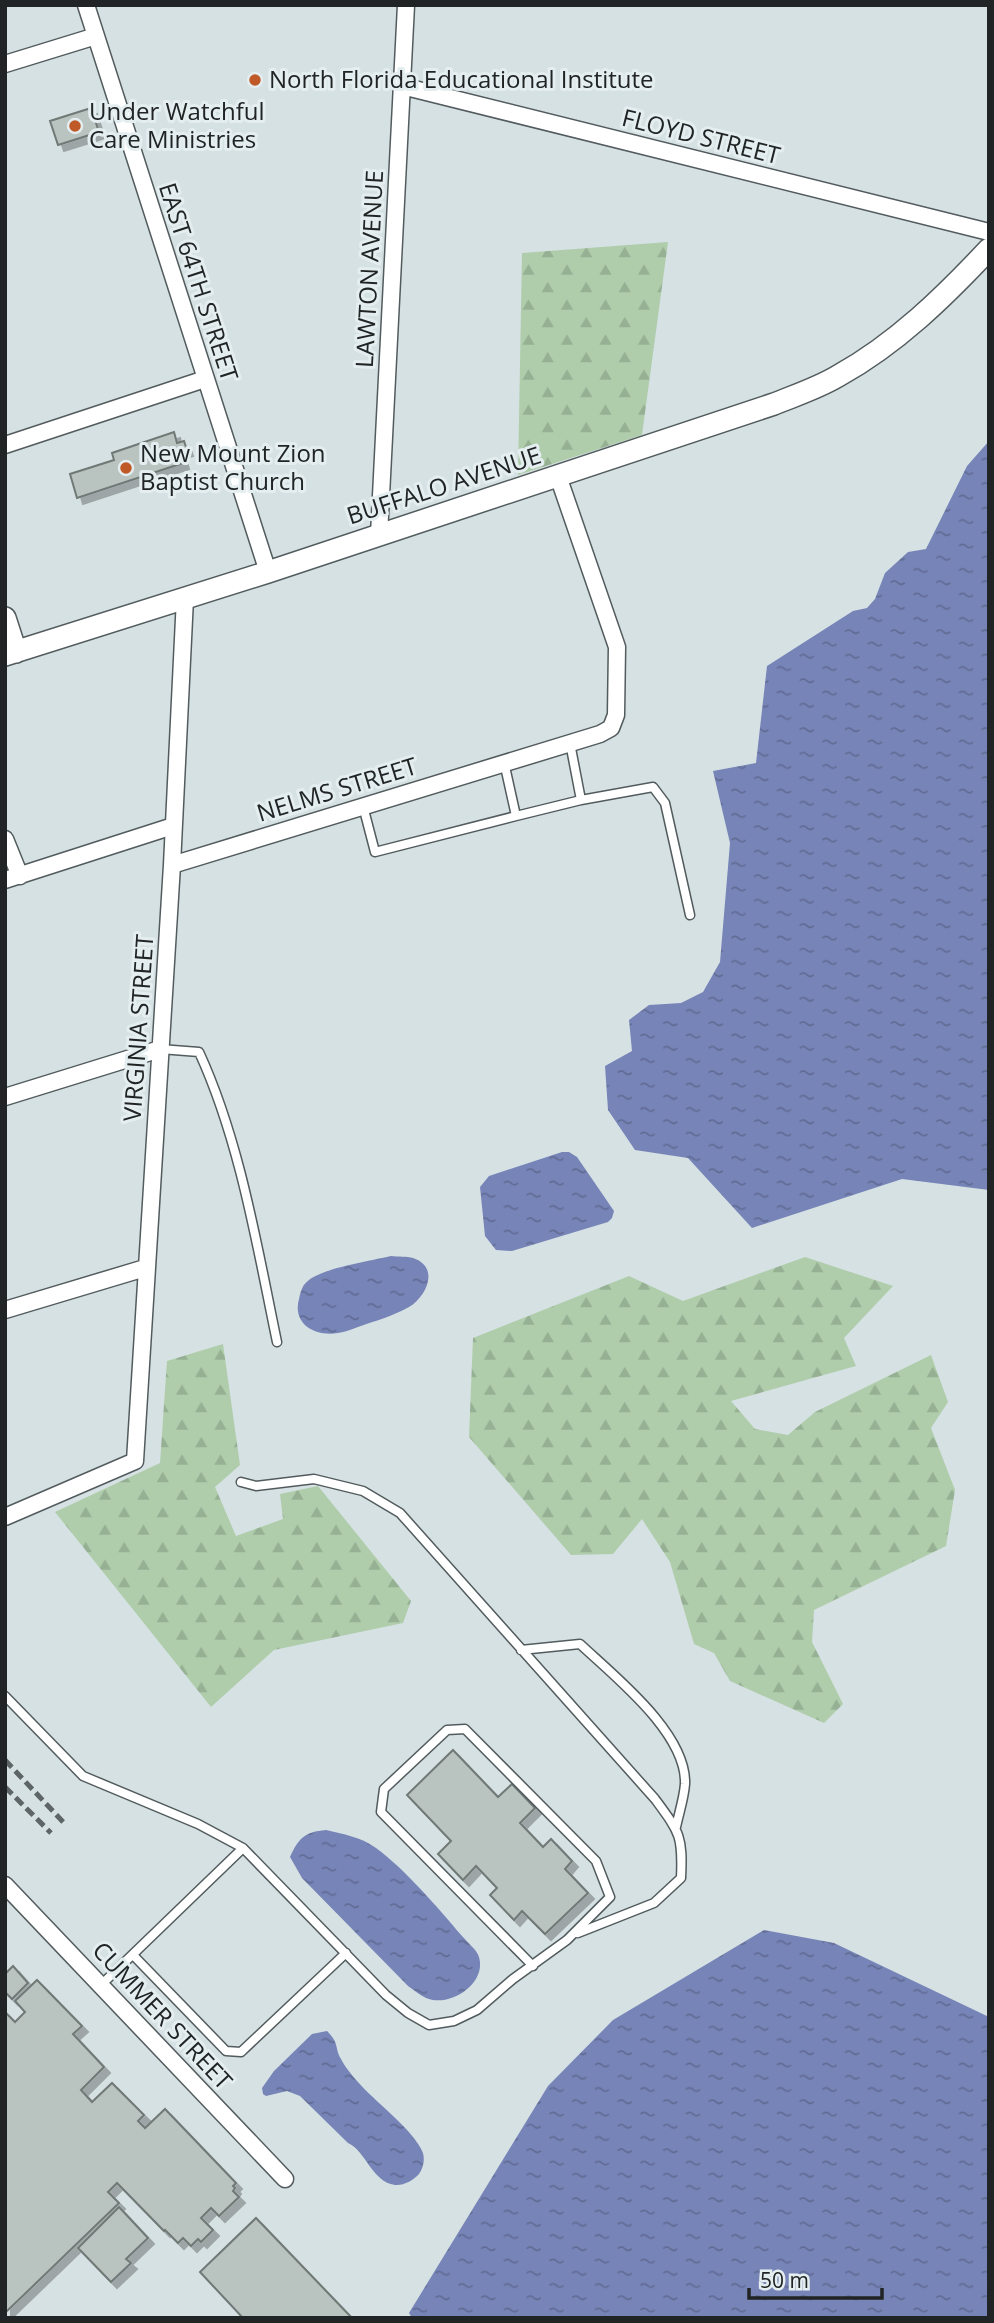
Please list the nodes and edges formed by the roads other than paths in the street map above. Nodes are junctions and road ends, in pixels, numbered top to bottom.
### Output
1 (86, 5) edge
2 (406, 5) edge
3 (96, 36) junction
4 (5, 64) edge
5 (402, 86) junction
6 (989, 232) edge
7 (989, 249) edge
8 (205, 379) junction
9 (5, 445) edge
10 (558, 476) junction
11 (379, 535) junction
12 (268, 572) junction
13 (185, 598) junction
14 (5, 618) edge
15 (11, 654) edge
16 (570, 743) junction
17 (510, 761) junction
18 (581, 800) junction
19 (363, 806) junction
20 (516, 816) junction
21 (173, 826) junction
22 (5, 839) edge
23 (172, 865) junction
24 (12, 878) edge
25 (691, 915) dead end
26 (160, 1049) junction
27 (5, 1097) edge
28 (145, 1268) junction
29 (5, 1310) edge
30 (276, 1342) dead end
31 (241, 1482) dead end
32 (5, 1517) edge
33 (521, 1650) junction
34 (5, 1696) edge
35 (676, 1827) junction
36 (243, 1847) junction
37 (5, 1885) edge
38 (572, 1935) junction
39 (346, 1953) junction
40 (133, 1955) junction
41 (533, 1966) junction
42 (102, 1985) junction
43 (285, 2179) dead end

1 - 3 street, EAST 64TH STREET
2 - 5 street, LAWTON AVENUE
3 - 4 street
3 - 8 street, EAST 64TH STREET
5 - 6 street, FLOYD STREET
5 - 11 street, LAWTON AVENUE
7 - 10 street, BUFFALO AVENUE
8 - 9 street
8 - 12 street, EAST 64TH STREET
10 - 11 street, BUFFALO AVENUE
10 - 16 street, NELMS STREET
11 - 12 street, BUFFALO AVENUE
12 - 13 street, BUFFALO AVENUE
13 - 15 street, BUFFALO AVENUE
13 - 21 street, VIRGINIA STREET
14 - 15 street
16 - 17 street, NELMS STREET
16 - 18 lane
17 - 19 street, NELMS STREET
17 - 20 lane
18 - 20 lane
18 - 25 lane
19 - 20 lane
19 - 23 street, NELMS STREET
21 - 23 street, VIRGINIA STREET
21 - 24 street
22 - 24 street
23 - 26 street, VIRGINIA STREET
26 - 27 street
26 - 28 street, VIRGINIA STREET
26 - 30 lane
28 - 29 street
28 - 32 street, VIRGINIA STREET
31 - 33 lane
33 - 35 lane
33 - 35 lane
34 - 36 lane
35 - 38 lane
36 - 39 lane
36 - 40 lane
37 - 42 street, CUMMER STREET
38 - 41 lane
38 - 41 lane
39 - 40 lane
39 - 41 lane
40 - 42 lane
42 - 43 street, CUMMER STREET

